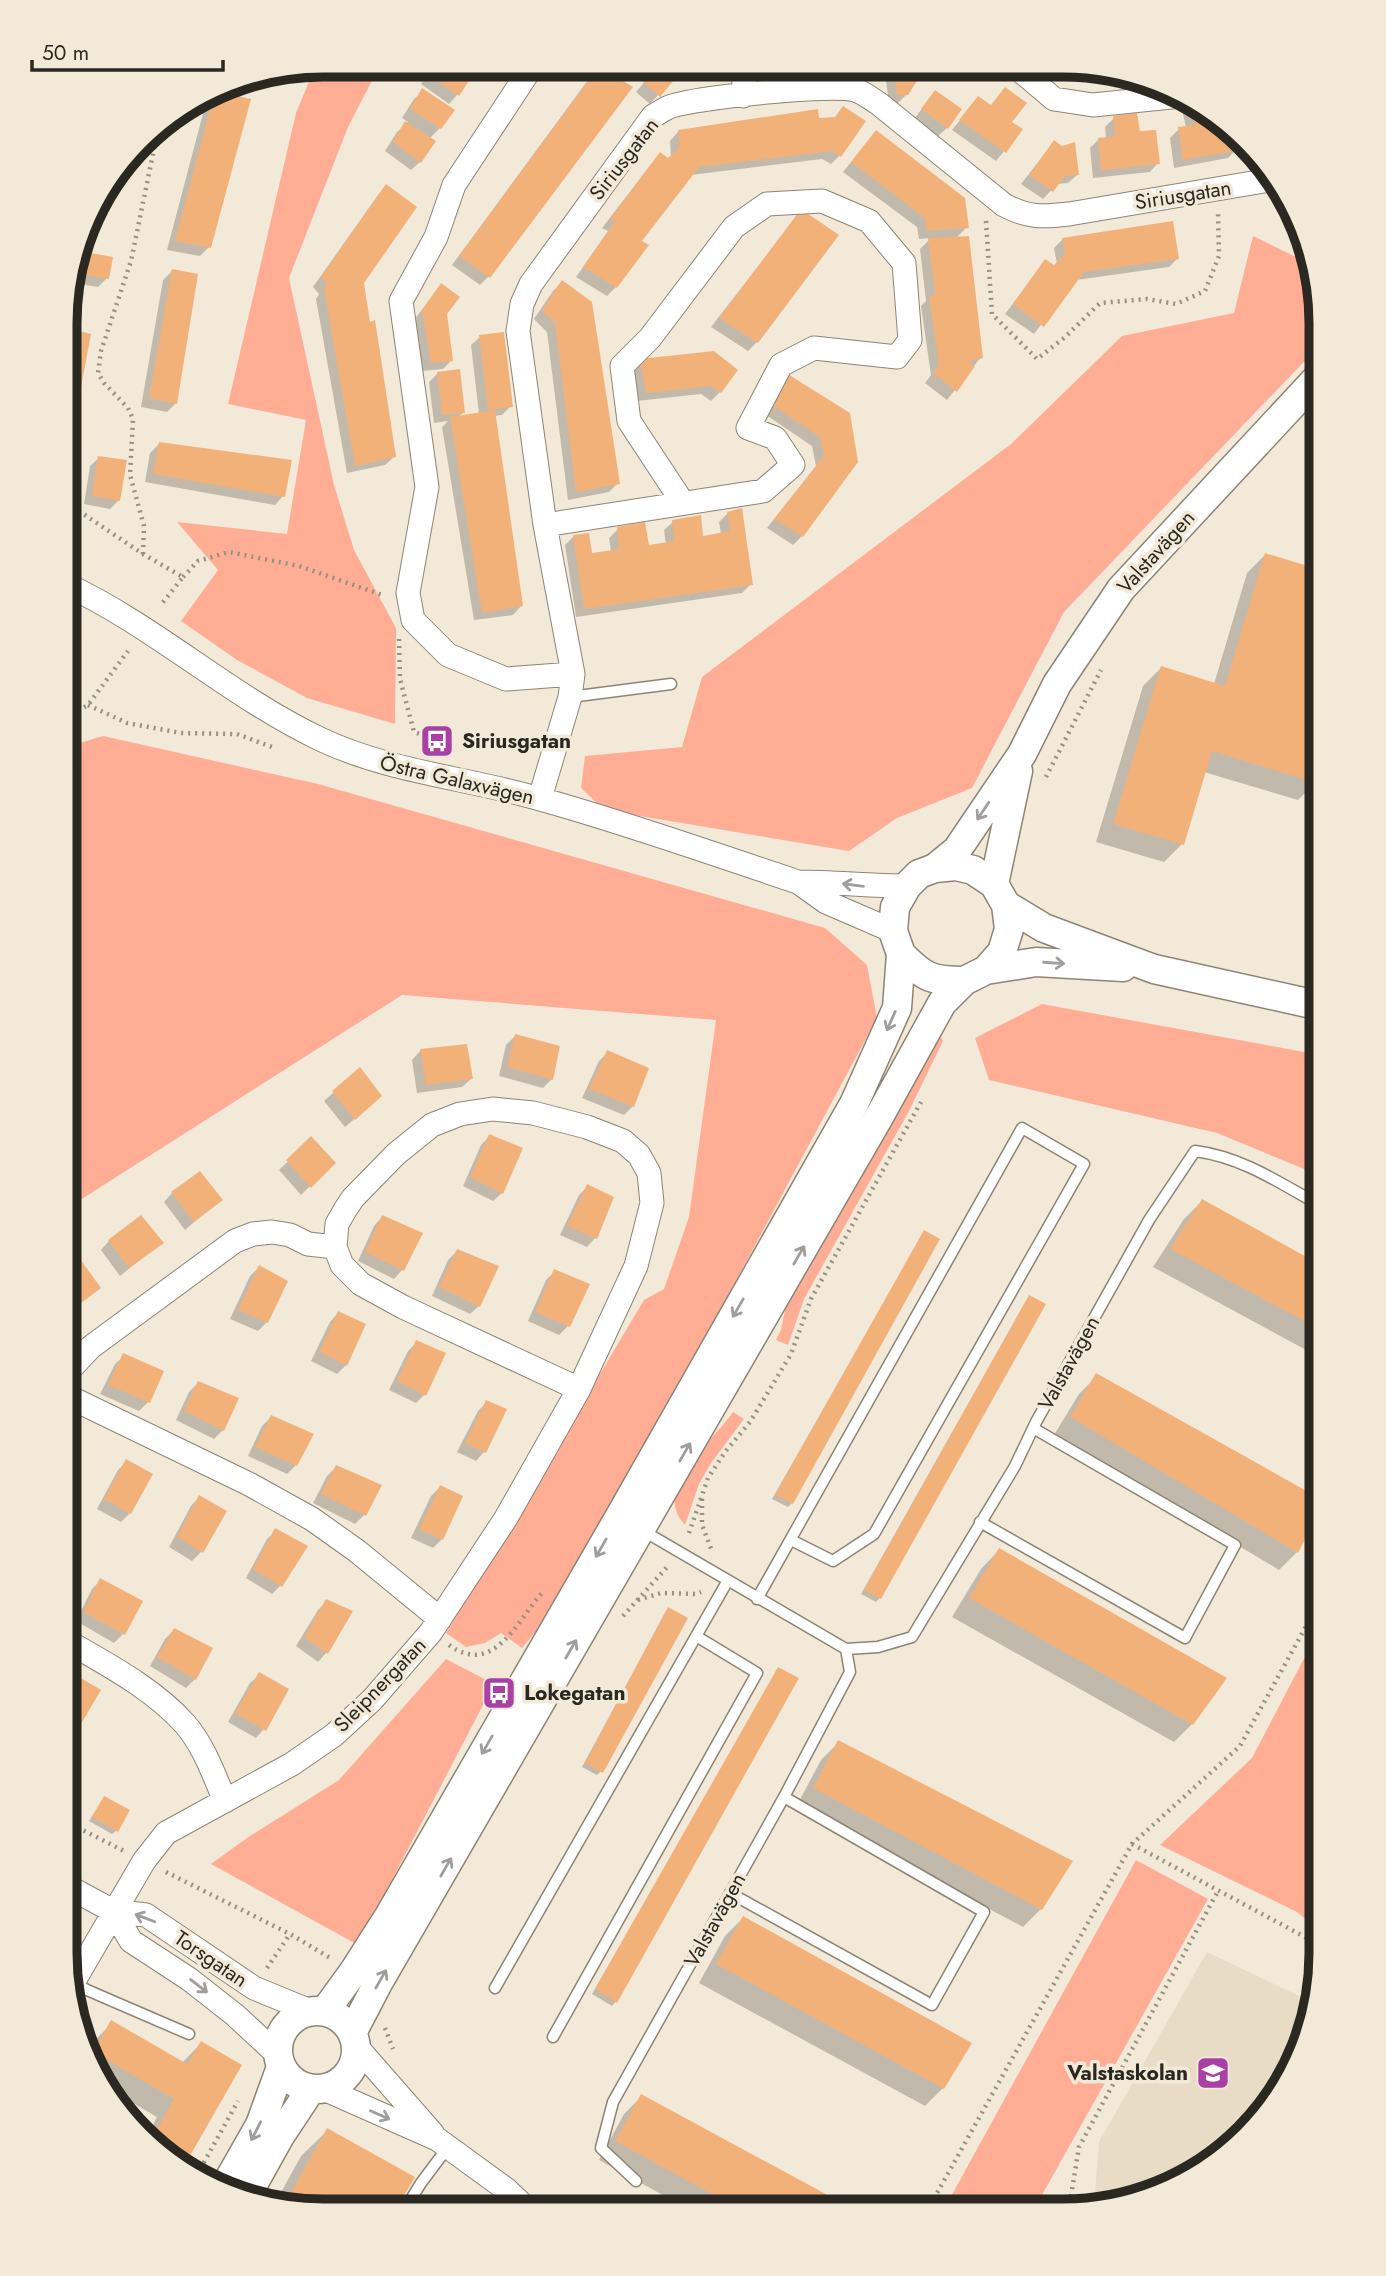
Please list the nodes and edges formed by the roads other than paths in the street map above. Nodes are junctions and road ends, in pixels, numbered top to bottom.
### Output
1 (744, 77) edge
2 (1028, 77) edge
3 (525, 78) edge
4 (743, 96) junction
5 (1161, 98) edge
6 (1263, 181) edge
7 (1309, 387) edge
8 (683, 503) junction
9 (545, 525) junction
10 (77, 590) edge
11 (573, 674) junction
12 (671, 684) dead end
13 (570, 697) junction
14 (1021, 754) junction
15 (540, 798) junction
16 (935, 868) junction
17 (798, 882) junction
18 (907, 886) junction
19 (1000, 894) junction
20 (897, 943) junction
21 (1154, 969) junction
22 (975, 976) junction
23 (1309, 1003) edge
24 (1308, 1199) edge
25 (335, 1247) junction
26 (77, 1362) edge
27 (579, 1388) junction
28 (77, 1401) edge
29 (1033, 1428) junction
30 (980, 1522) junction
31 (630, 1523) junction
32 (791, 1539) junction
33 (727, 1582) junction
34 (757, 1599) junction
35 (436, 1625) junction
36 (696, 1636) junction
37 (77, 1647) edge
38 (846, 1649) junction
39 (784, 1797) junction
40 (225, 1801) junction
41 (77, 1891) edge
42 (730, 1893) junction
43 (113, 1910) junction
44 (78, 1973) edge
45 (79, 1987) edge
46 (495, 1987) dead end
47 (318, 2011) junction
48 (189, 2034) dead end
49 (553, 2036) dead end
50 (354, 2040) junction
51 (279, 2061) junction
52 (318, 2089) junction
53 (442, 2143) junction
54 (229, 2180) edge
55 (636, 2181) dead end
56 (251, 2188) edge
57 (411, 2199) edge
58 (500, 2199) edge

1 - 4 street
2 - 5 street
3 - 11 street
4 - 6 street, Siriusgatan
4 - 9 street, Siriusgatan
7 - 14 street, Valstavägen
8 - 8 street
8 - 9 street
9 - 11 street, Siriusgatan
10 - 15 street, Östra Galaxvägen
11 - 13 street, Siriusgatan
12 - 13 lane
13 - 15 street, Siriusgatan
14 -> 16 street, Valstavägen
14 - 19 street, Valstavägen
15 - 17 street, Östra Galaxvägen
16 - 18 street, Valstavägen
16 - 19 street
18 -> 17 street, Östra Galaxvägen
17 - 20 street, Östra Galaxvägen
18 - 20 street, Valstavägen
19 - 21 street
19 - 22 street, Valstavägen
20 - 22 street
20 -> 31 street, Valstavägen
22 -> 21 street
21 - 23 street
31 -> 22 street, Valstavägen
24 - 29 lane, Valstavägen
25 - 26 street
25 - 27 street
25 - 27 street, Sleipnergatan
27 - 35 street, Sleipnergatan
28 - 35 street
29 - 30 lane, Valstavägen
29 - 30 lane
30 - 38 lane, Valstavägen
31 - 33 lane
31 -> 47 street, Valstavägen
50 -> 31 street, Valstavägen
32 - 32 lane
32 - 34 lane
33 - 34 lane
33 - 36 lane
34 - 38 lane
35 - 40 street, Sleipnergatan
36 - 46 lane
36 - 49 lane
37 - 40 street
38 - 39 lane, Valstavägen
39 - 42 lane, Valstavägen
39 - 42 lane
40 - 43 street, Sleipnergatan
41 - 43 street, Torsgatan
42 - 55 lane, Valstavägen
43 - 44 street, Sleipnergatan
47 -> 43 street, Torsgatan
43 -> 51 street, Torsgatan
45 - 48 lane
47 - 50 street
47 - 51 street, Valstavägen
50 - 52 street, Valstavägen
50 - 53 street
51 - 52 street
51 -> 54 street, Valstavägen
52 -> 53 street
52 - 56 street, Valstavägen
53 - 57 lane
53 - 58 street

